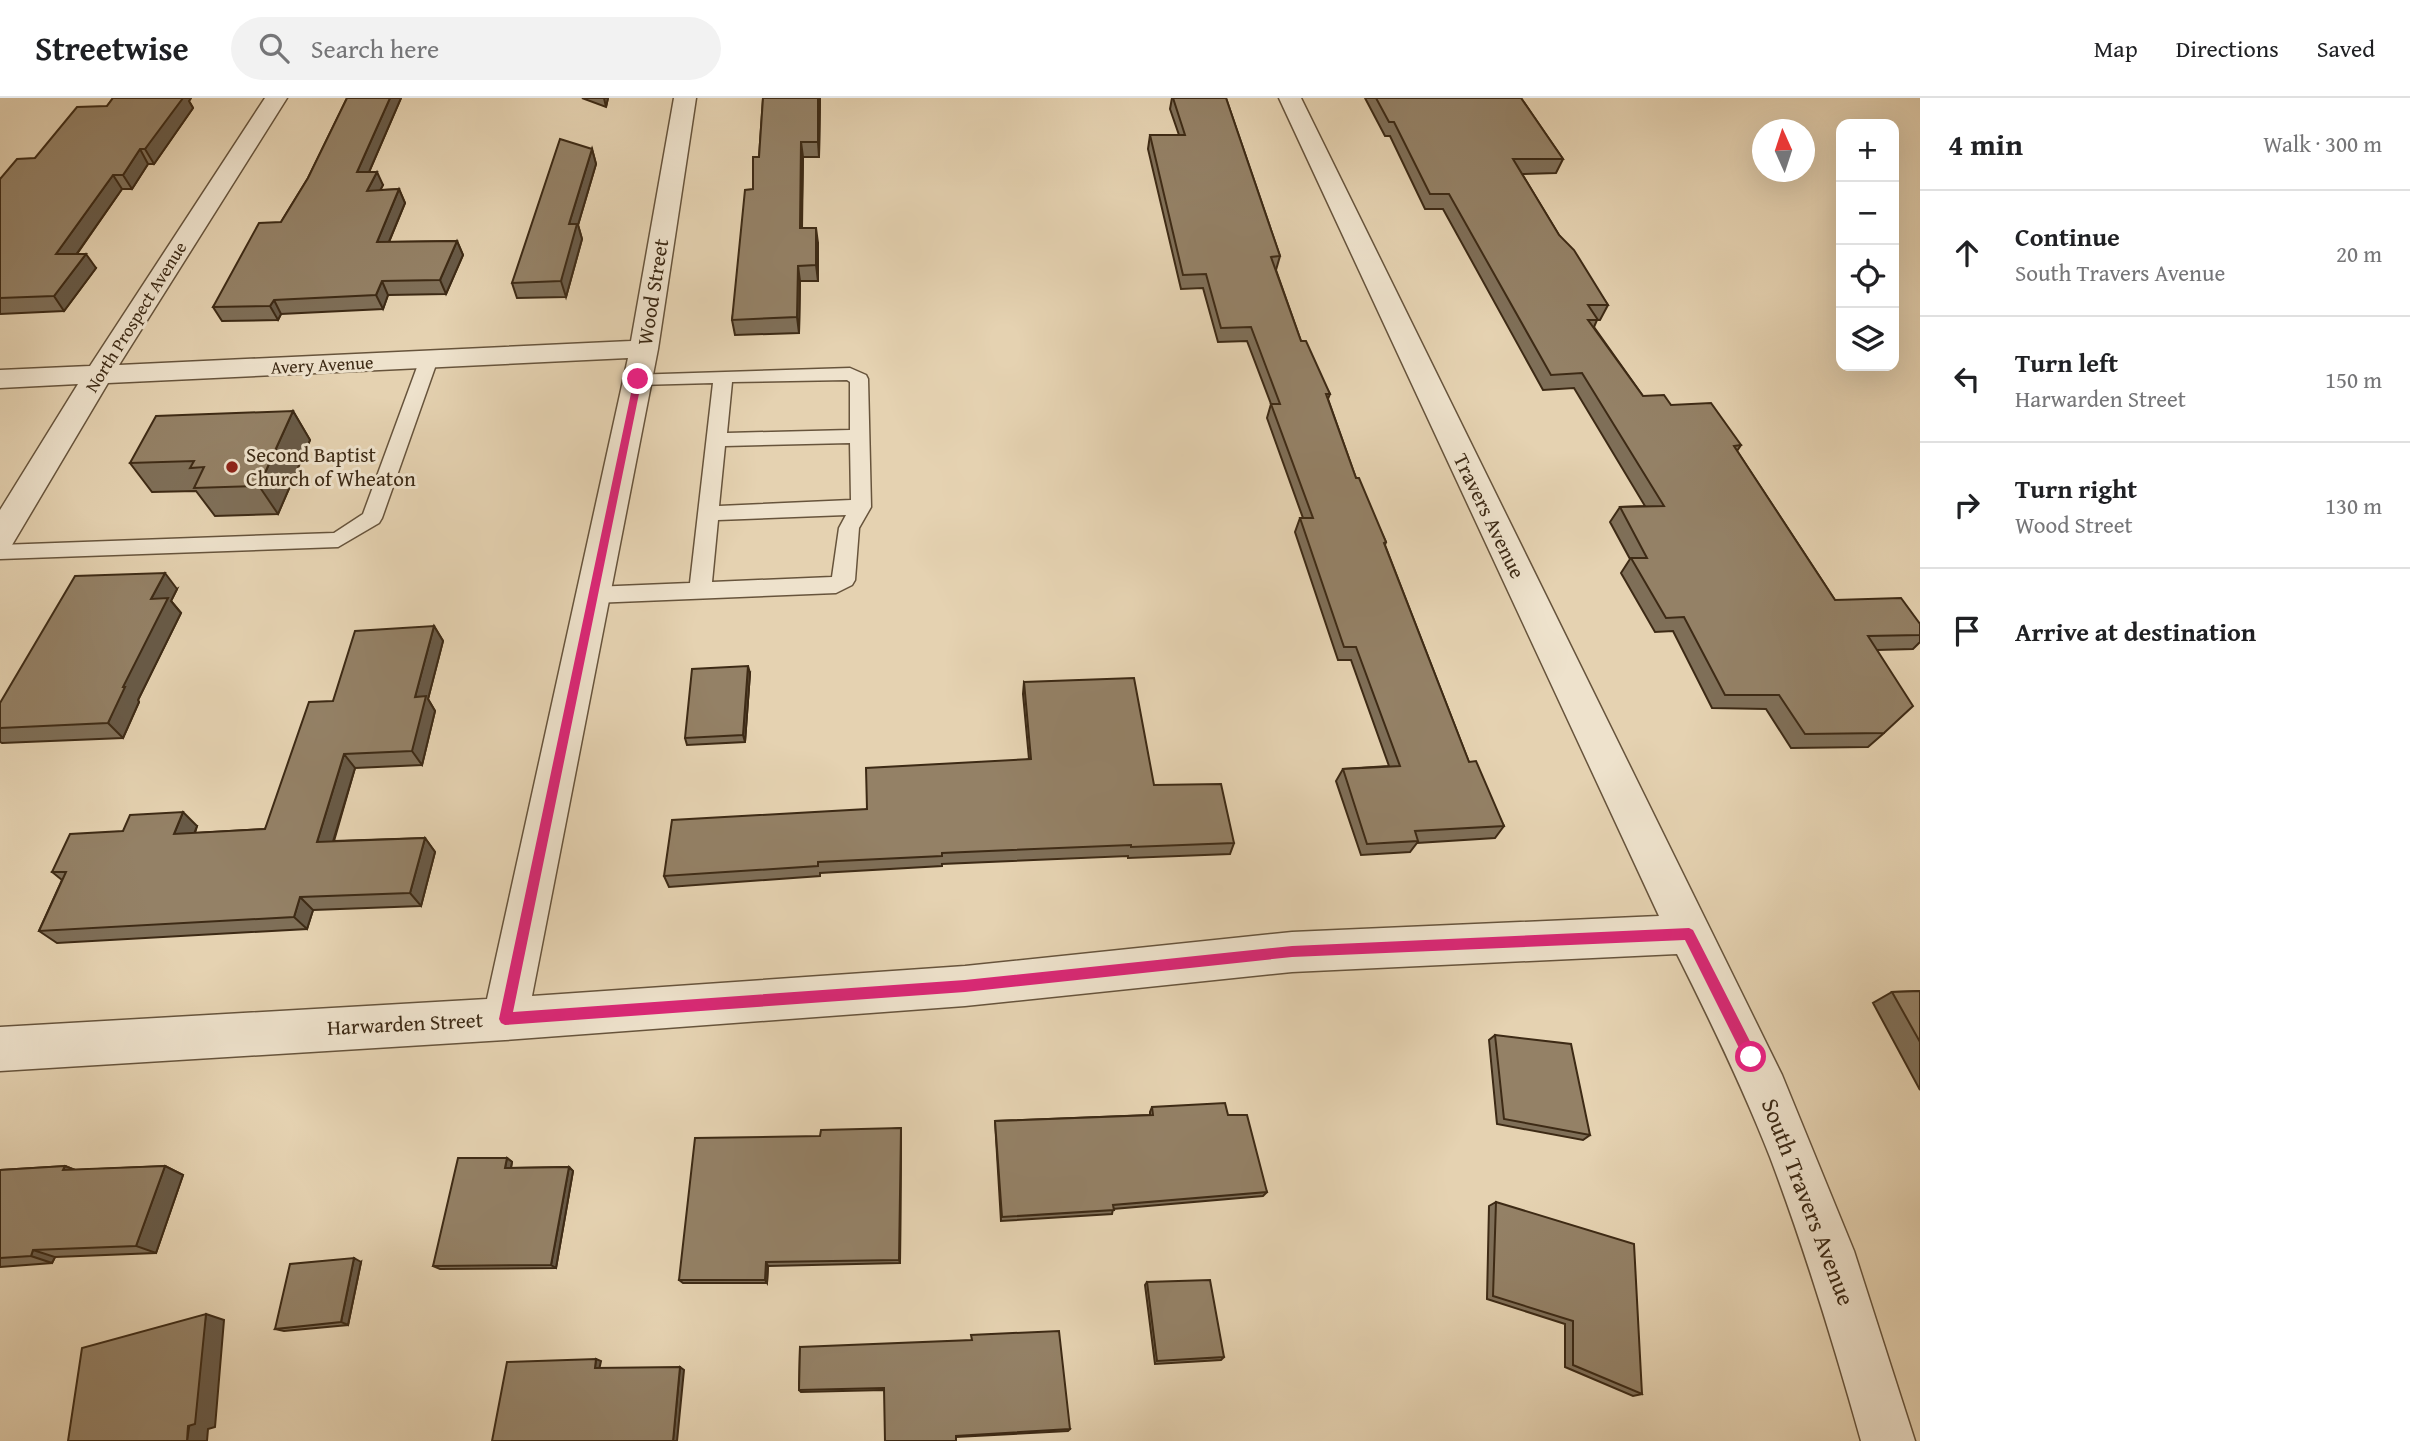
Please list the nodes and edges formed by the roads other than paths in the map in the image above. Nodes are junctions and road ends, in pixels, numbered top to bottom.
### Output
1 (276, 98) edge
2 (685, 98) edge
3 (1290, 98) edge
4 (429, 359) junction
5 (641, 364) junction
6 (99, 374) junction
7 (723, 377) junction
8 (0, 379) edge
9 (861, 436) junction
10 (716, 440) junction
11 (860, 507) junction
12 (708, 513) junction
13 (0, 537) edge
14 (0, 552) edge
15 (700, 593) junction
16 (593, 594) junction
17 (1689, 934) junction
18 (505, 1019) junction
19 (0, 1049) edge
20 (1888, 1441) edge

1 - 6 street, North Prospect Avenue
2 - 5 street, Wood Street
3 - 17 street, Travers Avenue
4 - 5 street, Avery Avenue
4 - 6 street, Avery Avenue
4 - 14 lane
5 - 7 lane
5 - 16 street, Wood Street
6 - 8 street, Avery Avenue
6 - 13 street, North Prospect Avenue
7 - 9 lane
7 - 10 lane
9 - 10 lane
9 - 11 lane
10 - 12 lane
11 - 12 lane
11 - 15 lane
12 - 15 lane
15 - 16 lane
16 - 18 street, Wood Street
17 - 18 street, Harwarden Street
17 - 20 street, South Travers Avenue
18 - 19 street, Harwarden Street

